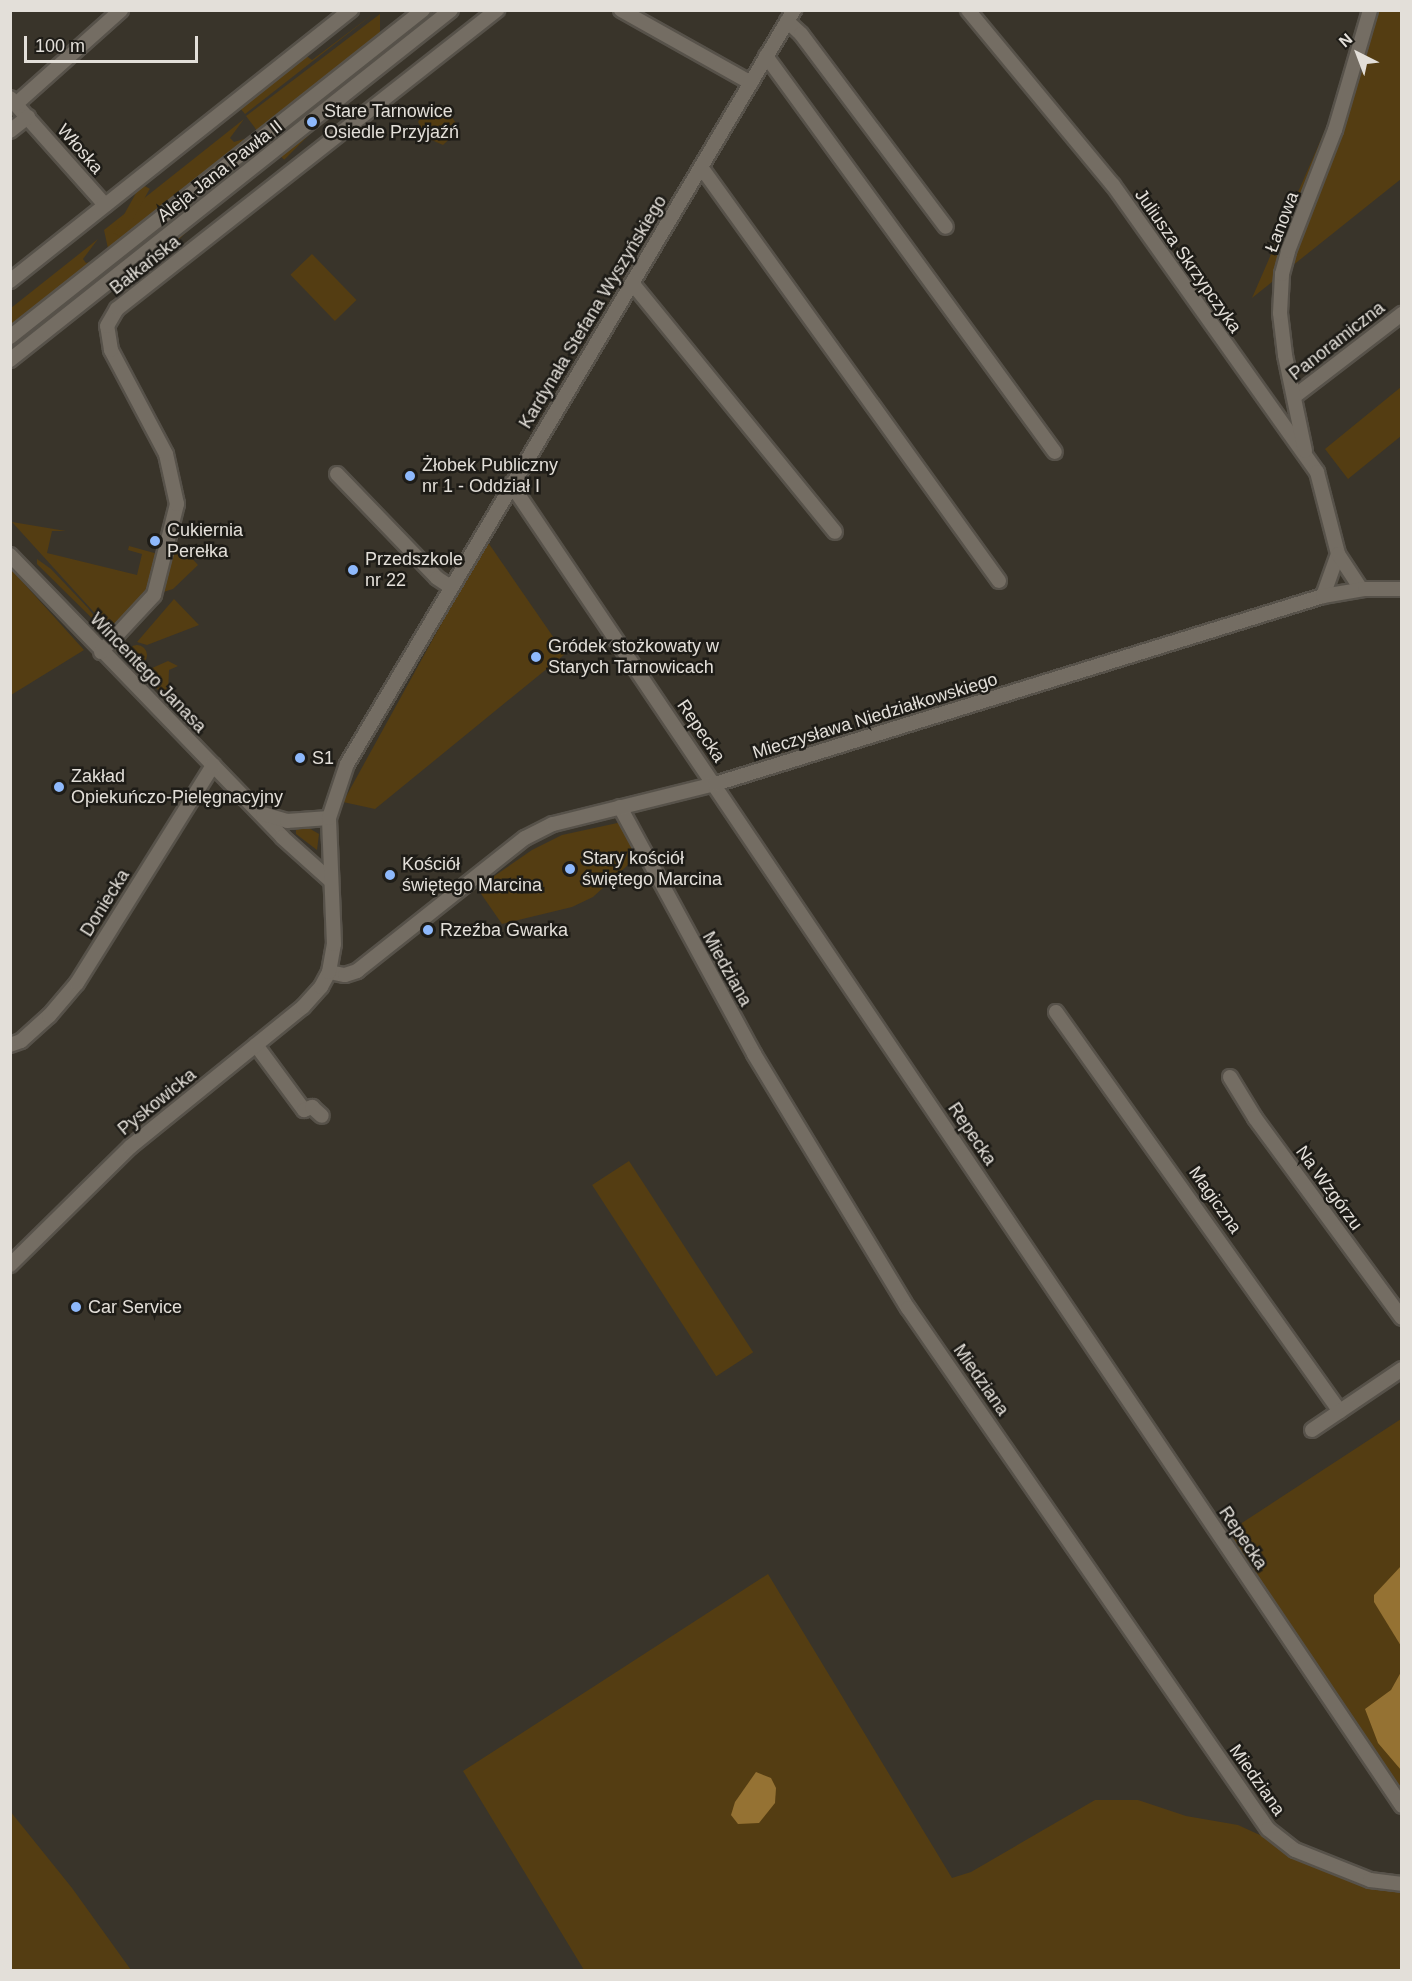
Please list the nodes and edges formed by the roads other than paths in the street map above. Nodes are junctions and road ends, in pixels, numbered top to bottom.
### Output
1 (121, 10) edge
2 (351, 10) edge
3 (423, 10) edge
4 (451, 10) edge
5 (497, 10) edge
6 (621, 10) edge
7 (968, 10) edge
8 (1370, 10) edge
9 (790, 16) edge
10 (766, 56) junction
11 (751, 82) junction
12 (17, 109) edge
13 (10, 131) edge
14 (701, 167) junction
15 (105, 206) junction
16 (946, 227) dead end
17 (10, 281) edge
18 (632, 283) junction
19 (1401, 314) edge
20 (10, 337) edge
21 (10, 360) edge
22 (1295, 396) junction
23 (1055, 452) dead end
24 (1305, 453) junction
25 (337, 474) dead end
26 (511, 484) junction
27 (835, 532) dead end
28 (1338, 554) junction
29 (10, 555) edge
30 (999, 581) dead end
31 (451, 587) junction
32 (1361, 589) junction
33 (1401, 589) edge
34 (1323, 596) junction
35 (101, 652) junction
36 (213, 765) junction
37 (715, 784) junction
38 (620, 807) junction
39 (262, 813) junction
40 (329, 818) junction
41 (327, 851) junction
42 (304, 853) junction
43 (330, 880) junction
44 (329, 972) junction
45 (1056, 1012) dead end
46 (10, 1045) edge
47 (256, 1045) junction
48 (1230, 1077) dead end
49 (322, 1116) dead end
50 (10, 1265) edge
51 (1401, 1318) edge
52 (1401, 1369) edge
53 (1340, 1411) junction
54 (1312, 1430) dead end
55 (1401, 1806) edge
56 (1401, 1884) edge

1 - 12 street
2 - 15 street
3 - 20 street, Aleja Jana Pawła II
4 - 21 street, Aleja Jana Pawła II
5 - 35 street, Bałkańska
6 - 11 street
7 - 24 street, Juliusza Skrzypczyka
8 - 22 street, Łanowa
9 - 10 street, Kardynała Stefana Wyszyńskiego
9 - 16 street, Kardynała Stefana Wyszyńskiego
10 - 11 street, Kardynała Stefana Wyszyńskiego
10 - 23 street
11 - 14 street, Kardynała Stefana Wyszyńskiego
12 - 13 street
12 - 15 street, Włoska
14 - 18 street, Kardynała Stefana Wyszyńskiego
14 - 30 street
15 - 17 street
18 - 26 street, Kardynała Stefana Wyszyńskiego
18 - 27 street
19 - 22 street, Panoramiczna
22 - 24 street, Łanowa
24 - 28 street, Juliusza Skrzypczyka
25 - 31 street
26 - 31 street, Kardynała Stefana Wyszyńskiego
26 - 37 street, Repecka
28 - 32 street, Juliusza Skrzypczyka
28 - 34 street
29 - 35 street, Wincentego Janasa
31 - 40 street, Kardynała Stefana Wyszyńskiego
32 - 33 street, Mieczysława Niedziałkowskiego
32 - 34 street, Mieczysława Niedziałkowskiego
34 - 37 street, Mieczysława Niedziałkowskiego
35 - 36 street, Wincentego Janasa
36 - 39 street, Wincentego Janasa
36 - 46 street, Doniecka
37 - 38 street, Mieczysława Niedziałkowskiego
37 - 55 street, Repecka
38 - 44 street, Mieczysława Niedziałkowskiego
38 - 56 street, Miedziana
39 - 40 street, Wincentego Janasa
39 - 42 street, Wincentego Janasa
40 - 41 street, Kardynała Stefana Wyszyńskiego
41 - 42 street
41 - 43 street, Kardynała Stefana Wyszyńskiego
42 - 43 street, Wincentego Janasa
43 - 44 street, Kardynała Stefana Wyszyńskiego
44 - 47 street, Pyskowicka
45 - 53 street, Magiczna
47 - 49 street
47 - 50 street, Pyskowicka
48 - 51 street, Na Wzgórzu
52 - 53 street
53 - 54 street

